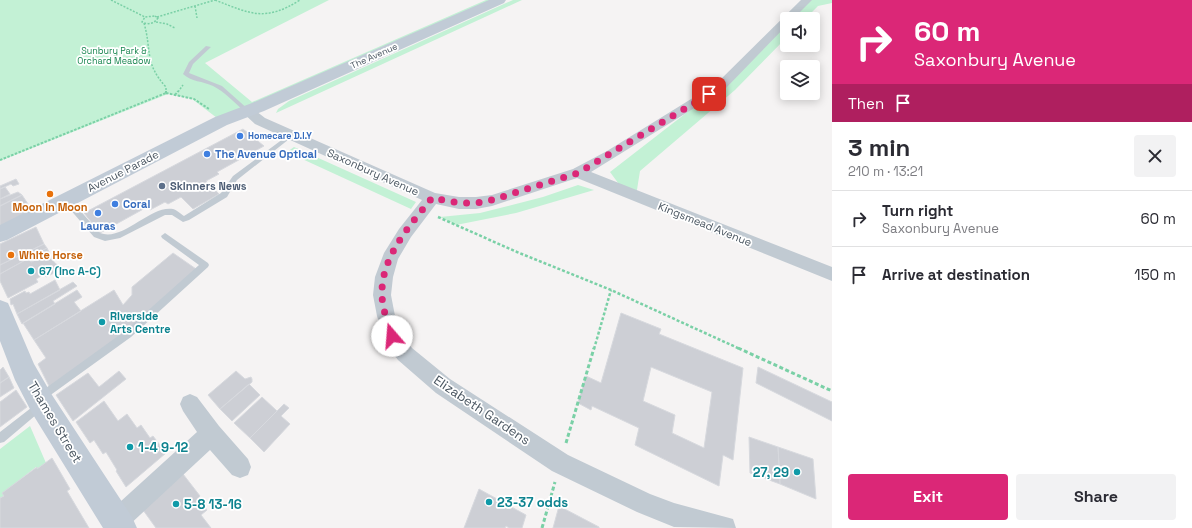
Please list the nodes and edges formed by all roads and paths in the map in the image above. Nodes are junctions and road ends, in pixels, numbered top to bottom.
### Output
1 (111, 0) edge
2 (215, 0) edge
3 (300, 0) edge
4 (500, 0) edge
5 (807, 0) edge
6 (195, 6) junction
7 (794, 12) edge
8 (145, 17) junction
9 (157, 17) junction
10 (197, 18) dead end
11 (155, 22) junction
12 (144, 23) junction
13 (780, 26) edge
14 (175, 28) dead end
15 (208, 47) dead end
16 (166, 93) junction
17 (247, 111) junction
18 (224, 120) junction
19 (291, 135) junction
20 (0, 160) edge
21 (578, 173) junction
22 (66, 200) junction
23 (427, 204) junction
24 (0, 234) edge
25 (165, 236) dead end
26 (832, 274) edge
27 (611, 290) junction
28 (0, 310) edge
29 (832, 391) edge
30 (40, 401) junction
31 (190, 404) dead end
32 (211, 434) junction
33 (0, 438) edge
34 (560, 463) junction
35 (240, 467) dead end
36 (119, 524) edge
37 (542, 528) edge
38 (724, 528) edge

1 - 8 path
2 - 3 path
2 - 6 path
4 - 17 street, The Avenue
5 - 7 street, Saxonbury Avenue
6 - 9 path
6 - 10 path
8 - 9 path
8 - 12 path
9 - 11 path
11 - 12 path
11 - 14 path
12 - 16 path
13 - 21 street, Saxonbury Avenue
15 - 17 lane
16 - 18 path
16 - 20 path
17 - 18 street, Avenue Parade
17 - 19 street, Saxonbury Avenue
18 - 22 street, Avenue Parade
19 - 22 lane
19 - 23 street, Saxonbury Avenue
21 - 23 street, Saxonbury Avenue
21 - 26 street, Kingsmead Avenue
22 - 24 street, Avenue Parade
23 - 27 path
23 - 34 street, Elizabeth Gardens
25 - 30 lane
27 - 29 path
27 - 34 path
28 - 30 street, Thames Street
30 - 33 lane
30 - 36 street, Thames Street
31 - 32 street
32 - 35 street
32 - 36 street
34 - 37 path
34 - 38 street, Elizabeth Gardens

